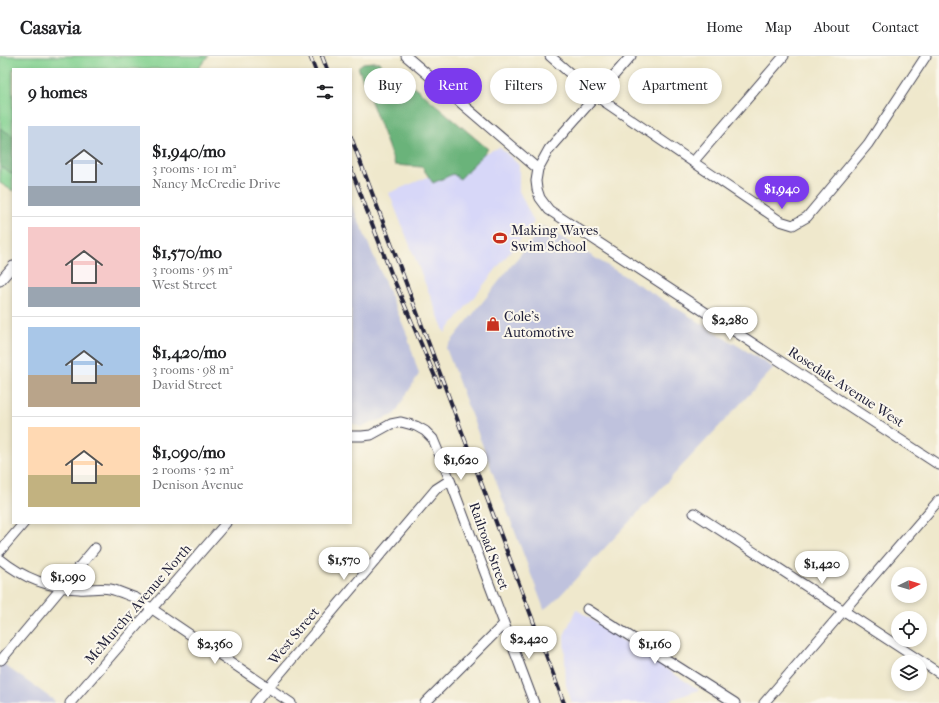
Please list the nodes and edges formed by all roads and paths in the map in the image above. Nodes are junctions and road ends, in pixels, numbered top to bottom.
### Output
1 (406, 56) edge
2 (550, 56) edge
3 (632, 56) edge
4 (784, 56) edge
5 (926, 56) edge
6 (565, 69) edge
7 (620, 69) edge
8 (589, 104) edge
9 (608, 104) edge
10 (693, 162) junction
11 (538, 169) junction
12 (12, 267) edge
13 (0, 281) edge
14 (352, 436) edge
15 (939, 465) edge
16 (450, 480) junction
17 (939, 500) edge
18 (694, 513) dead end
19 (23, 524) edge
20 (225, 524) edge
21 (94, 548) dead end
22 (0, 551) edge
23 (0, 559) edge
24 (62, 587) junction
25 (587, 609) dead end
26 (151, 610) junction
27 (842, 611) junction
28 (503, 625) junction
29 (1, 660) dead end
30 (939, 662) edge
31 (936, 672) edge
32 (268, 688) junction
33 (70, 703) edge
34 (255, 703) edge
35 (291, 703) edge
36 (425, 703) edge
37 (534, 703) edge
38 (735, 703) edge
39 (764, 703) edge

1 - 11 street
2 - 6 street
3 - 7 street
4 - 10 street
5 - 10 street
8 - 11 street
9 - 10 street
11 - 15 street, Rosedale Avenue West
12 - 13 street
14 - 16 street, Railroad Street
16 - 28 street, Railroad Street
16 - 32 street, West Street
17 - 27 street
18 - 27 street
19 - 22 street
20 - 26 street, McMurchy Avenue North
21 - 24 street
23 - 24 street
24 - 26 street
24 - 29 street
25 - 38 street
26 - 32 street
26 - 33 street, McMurchy Avenue North
27 - 31 street
27 - 39 street
28 - 36 street
28 - 37 street, Railroad Street
30 - 31 street
32 - 34 street, West Street
32 - 35 street

